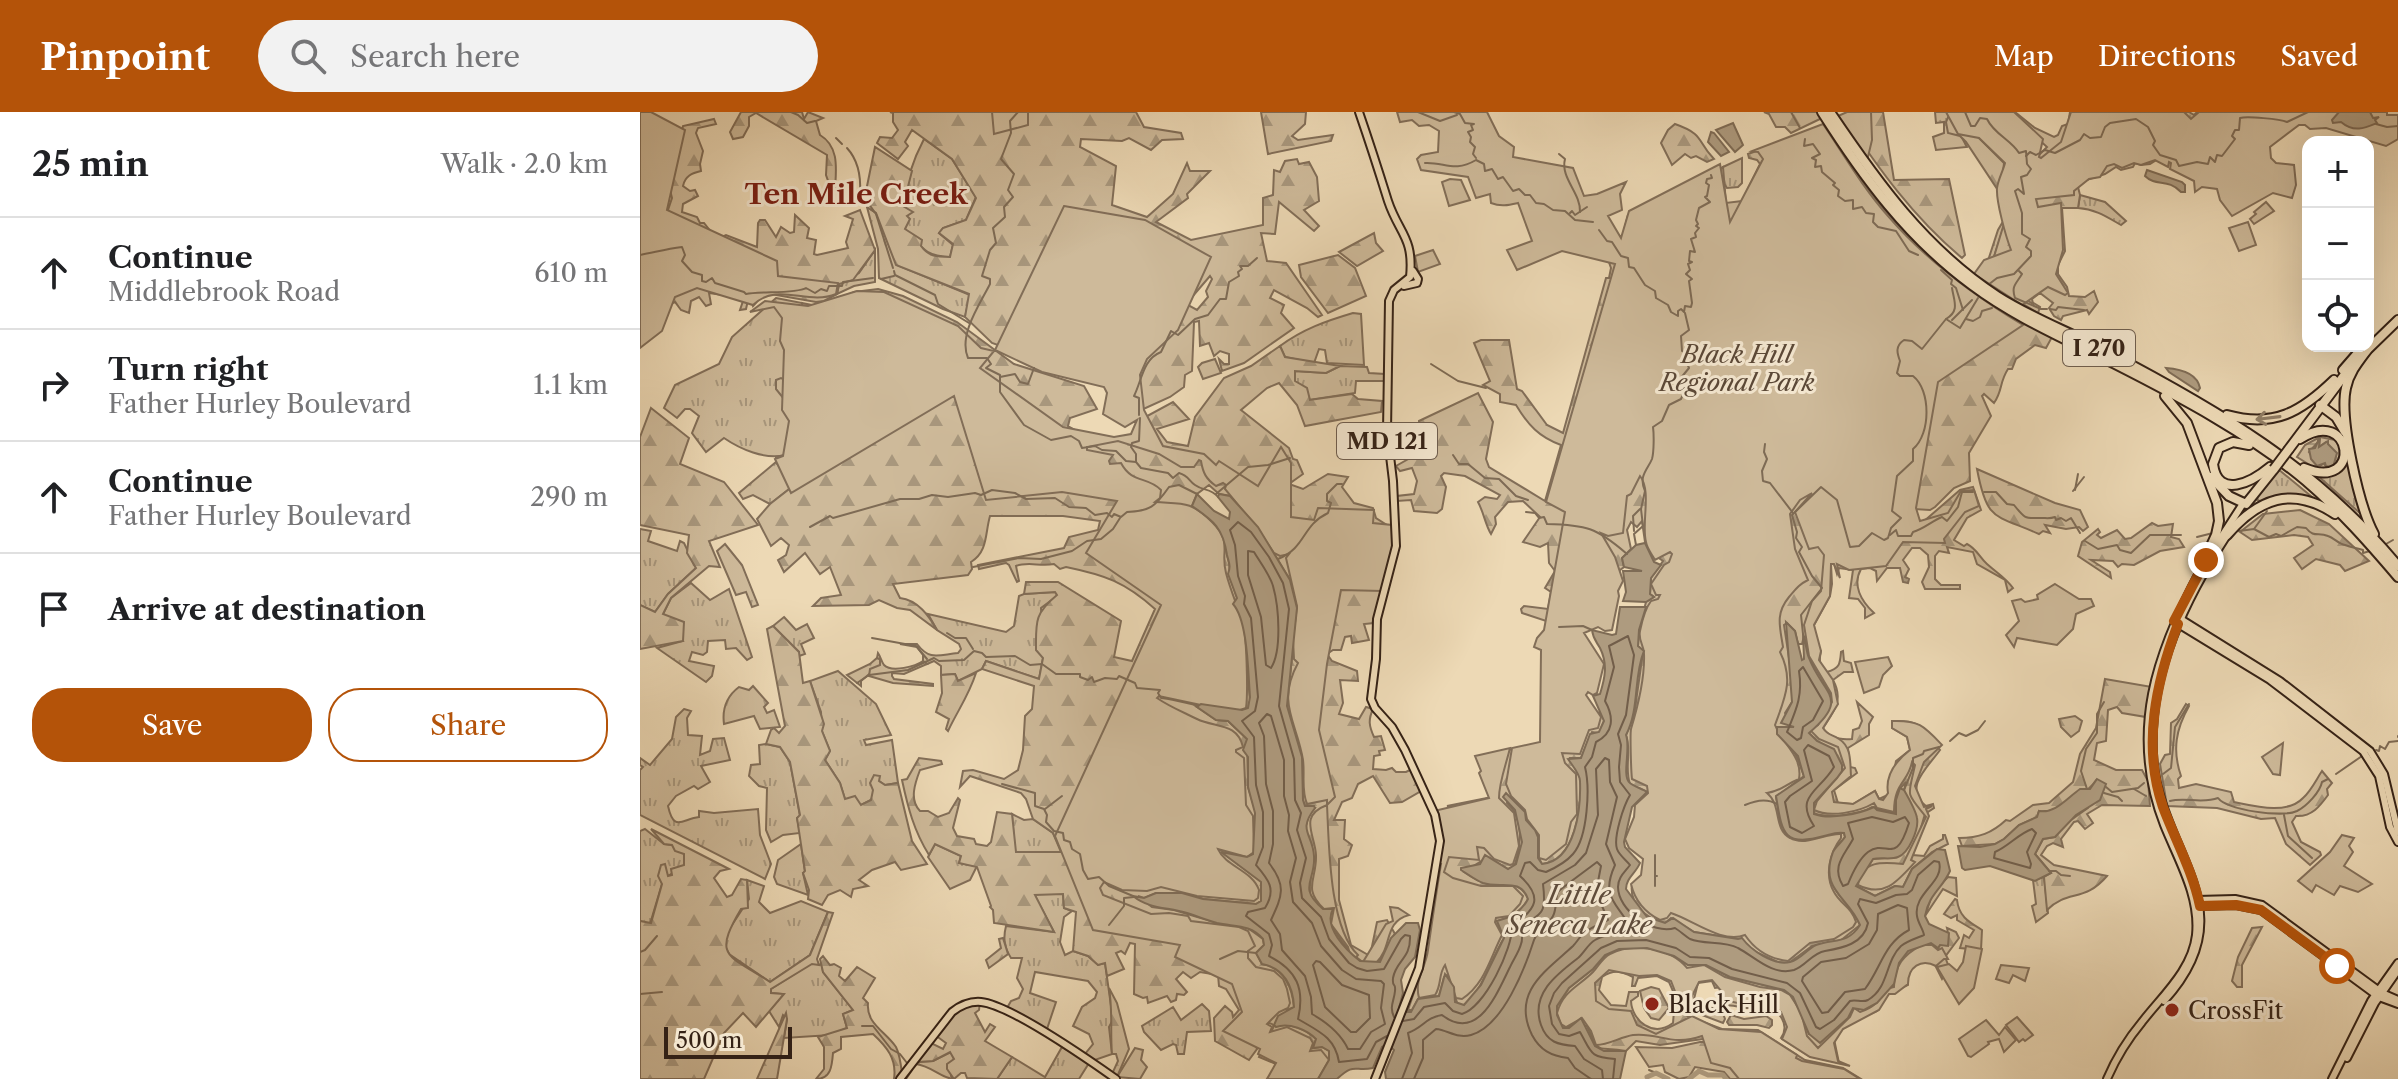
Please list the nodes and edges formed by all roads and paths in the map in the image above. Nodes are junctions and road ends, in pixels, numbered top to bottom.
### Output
1 (1359, 112) edge
2 (1829, 116) edge
3 (2398, 314) edge
4 (2398, 320) edge
5 (2374, 338) edge
6 (2374, 340) edge
7 (2360, 352) edge
8 (2361, 352) edge
9 (2363, 352) edge
10 (2334, 380) junction
11 (2151, 384) junction
12 (2192, 399) junction
13 (2318, 405) junction
14 (2289, 447) junction
15 (2351, 448) junction
16 (2198, 452) junction
17 (2272, 456) junction
18 (2289, 460) junction
19 (2272, 468) junction
20 (2246, 504) junction
21 (2227, 535) junction
22 (2369, 543) junction
23 (2215, 548) junction
24 (2386, 551) junction
25 (2207, 561) junction
26 (2398, 566) edge
27 (2200, 570) joint
28 (2398, 577) edge
29 (2176, 618) junction
30 (2398, 832) edge
31 (2398, 842) edge
32 (2195, 886) junction
33 (2218, 900) junction
34 (2197, 903) junction
35 (2398, 963) edge
36 (2398, 970) edge
37 (2379, 994) junction
38 (2398, 1002) edge
39 (900, 1079) edge
40 (1116, 1079) edge
41 (1375, 1079) edge
42 (2109, 1079) edge
43 (2334, 1079) edge

1 - 41 main road, MD 121
2 - 11 highway, I 270
2 - 12 highway, I 270
3 - 5 highway
4 - 6 highway
7 - 10 highway
8 - 13 highway
9 - 15 highway
10 -> 12 highway
10 - 13 highway
11 - 16 highway
11 - 17 highway, I 270
12 - 18 highway, I 270
13 - 14 highway
13 - 15 highway
14 - 18 highway
14 - 19 highway, bridge
15 - 24 highway
16 - 20 highway
16 - 23 highway
17 - 19 highway
17 - 22 highway, I 270
18 - 24 highway, I 270
19 - 20 highway
20 - 21 main road
20 - 23 main road
21 - 22 highway
21 - 23 main road
22 - 28 highway, I 270
23 - 25 highway
24 - 26 highway, I 270
25 - 27 highway
25 - 29 main road
27 - 29 main road
29 - 30 main road
29 - 31 main road
29 - 32 main road
29 - 34 main road
32 - 33 main road
32 - 34 main road
33 - 34 main road
33 - 37 main road
34 - 37 main road
34 - 42 main road
35 - 37 main road
36 - 37 main road
37 - 38 main road
37 - 43 main road
39 - 40 main road

